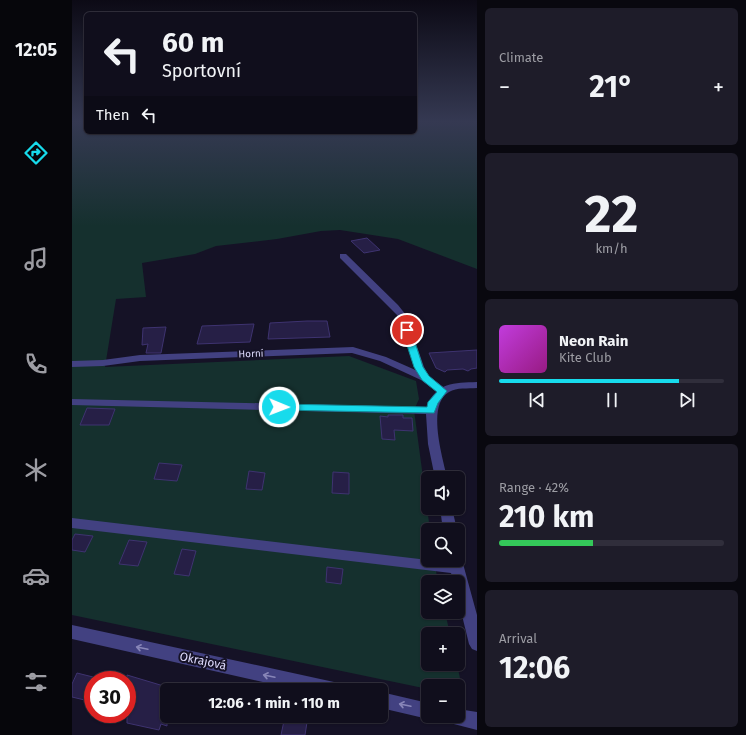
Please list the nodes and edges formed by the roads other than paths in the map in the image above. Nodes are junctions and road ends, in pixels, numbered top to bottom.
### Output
1 (343, 256) dead end
2 (72, 364) edge
3 (425, 378) junction
4 (477, 385) edge
5 (442, 391) junction
6 (72, 402) edge
7 (431, 411) junction
8 (440, 471) edge
9 (72, 523) edge
10 (421, 560) edge
11 (457, 567) edge
12 (72, 632) edge
13 (477, 644) edge
14 (302, 683) edge
15 (388, 702) edge
16 (421, 709) edge
17 (465, 719) edge
18 (477, 721) edge

1 - 3 street
2 - 3 street, Horní
3 - 5 street
4 - 5 street
5 - 7 street
6 - 7 street
7 - 8 street
9 - 10 street
11 - 13 street
14 -> 12 street, Okrajová
16 -> 15 street
17 - 18 street

